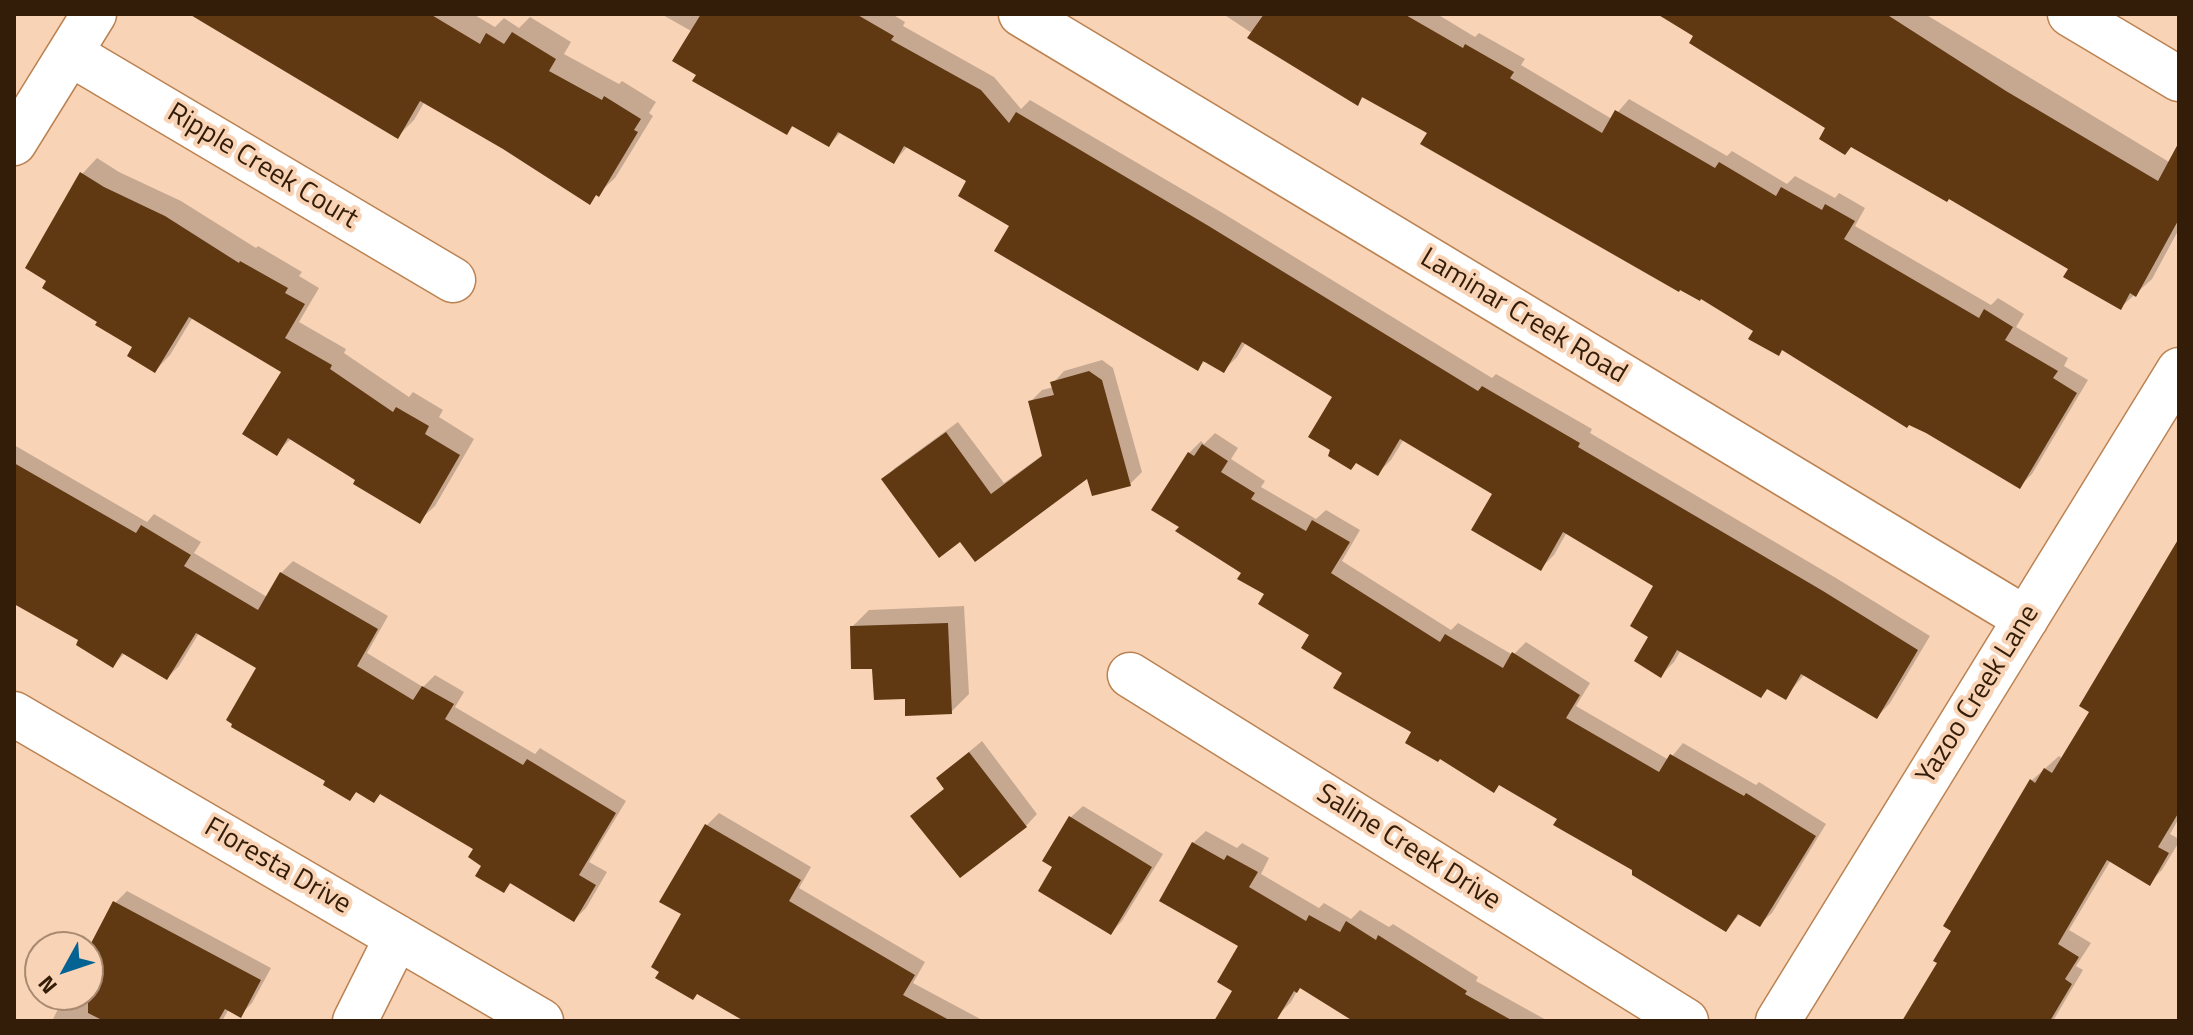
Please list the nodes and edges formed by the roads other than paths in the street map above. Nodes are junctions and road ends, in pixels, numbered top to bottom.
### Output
1 (94, 14) edge
2 (1021, 14) edge
3 (2070, 14) edge
4 (71, 54) junction
5 (2179, 79) edge
6 (14, 143) edge
7 (453, 280) dead end
8 (2179, 370) edge
9 (2026, 619) junction
10 (1130, 675) dead end
11 (14, 714) edge
12 (397, 937) junction
13 (355, 1021) edge
14 (541, 1021) edge
15 (1686, 1021) edge
16 (1778, 1021) edge

1 - 4 street
2 - 9 street, Laminar Creek Road
3 - 5 street
4 - 6 street
4 - 7 street, Ripple Creek Court
8 - 9 street, Yazoo Creek Lane
9 - 16 street, Yazoo Creek Lane
10 - 15 street, Saline Creek Drive
11 - 12 street, Floresta Drive
12 - 13 street
12 - 14 street, Floresta Drive

